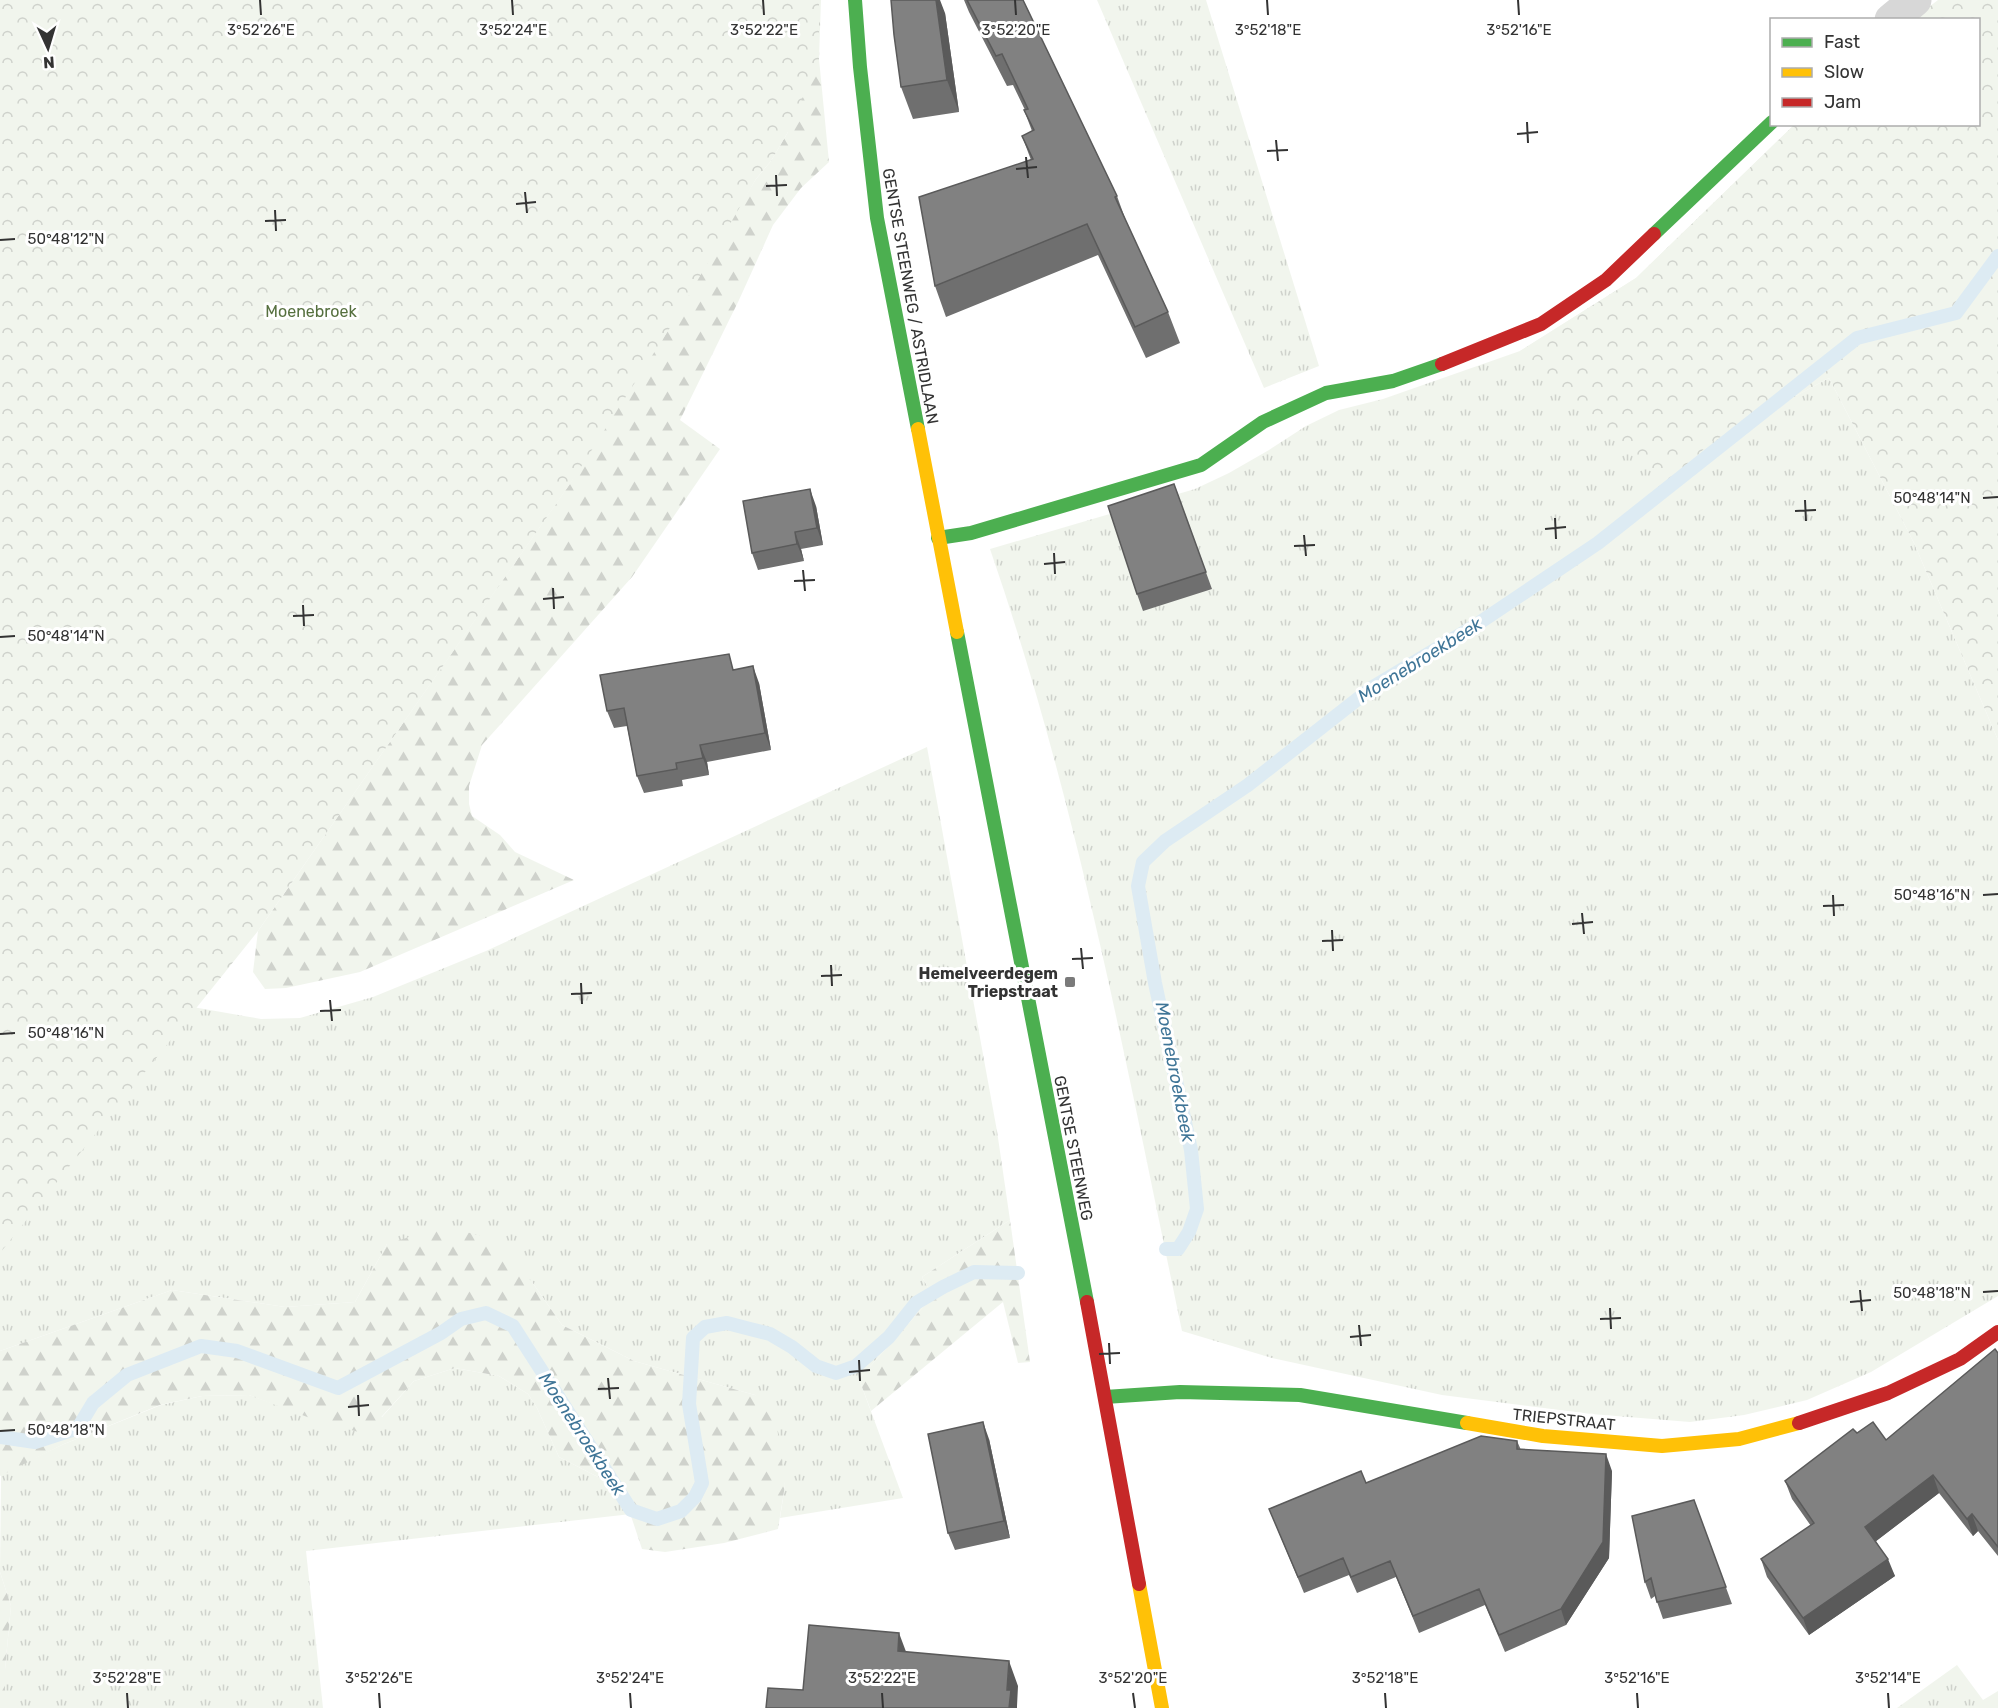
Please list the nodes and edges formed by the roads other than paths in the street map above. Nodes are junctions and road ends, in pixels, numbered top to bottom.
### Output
1 (855, 0) edge
2 (1915, 0) edge
3 (1893, 18) edge
4 (1770, 124) edge
5 (938, 538) junction
6 (950, 596) joint
7 (1998, 1332) edge
8 (1105, 1397) junction
9 (1162, 1708) edge

1 - 5 street, GENTSE STEENWEG / ASTRIDLAAN
2 - 3 street
4 - 5 street
5 - 6 street, GENTSE STEENWEG / ASTRIDLAAN
6 - 8 street, GENTSE STEENWEG
7 - 8 street, TRIEPSTRAAT
8 - 9 street, GENTSE STEENWEG

